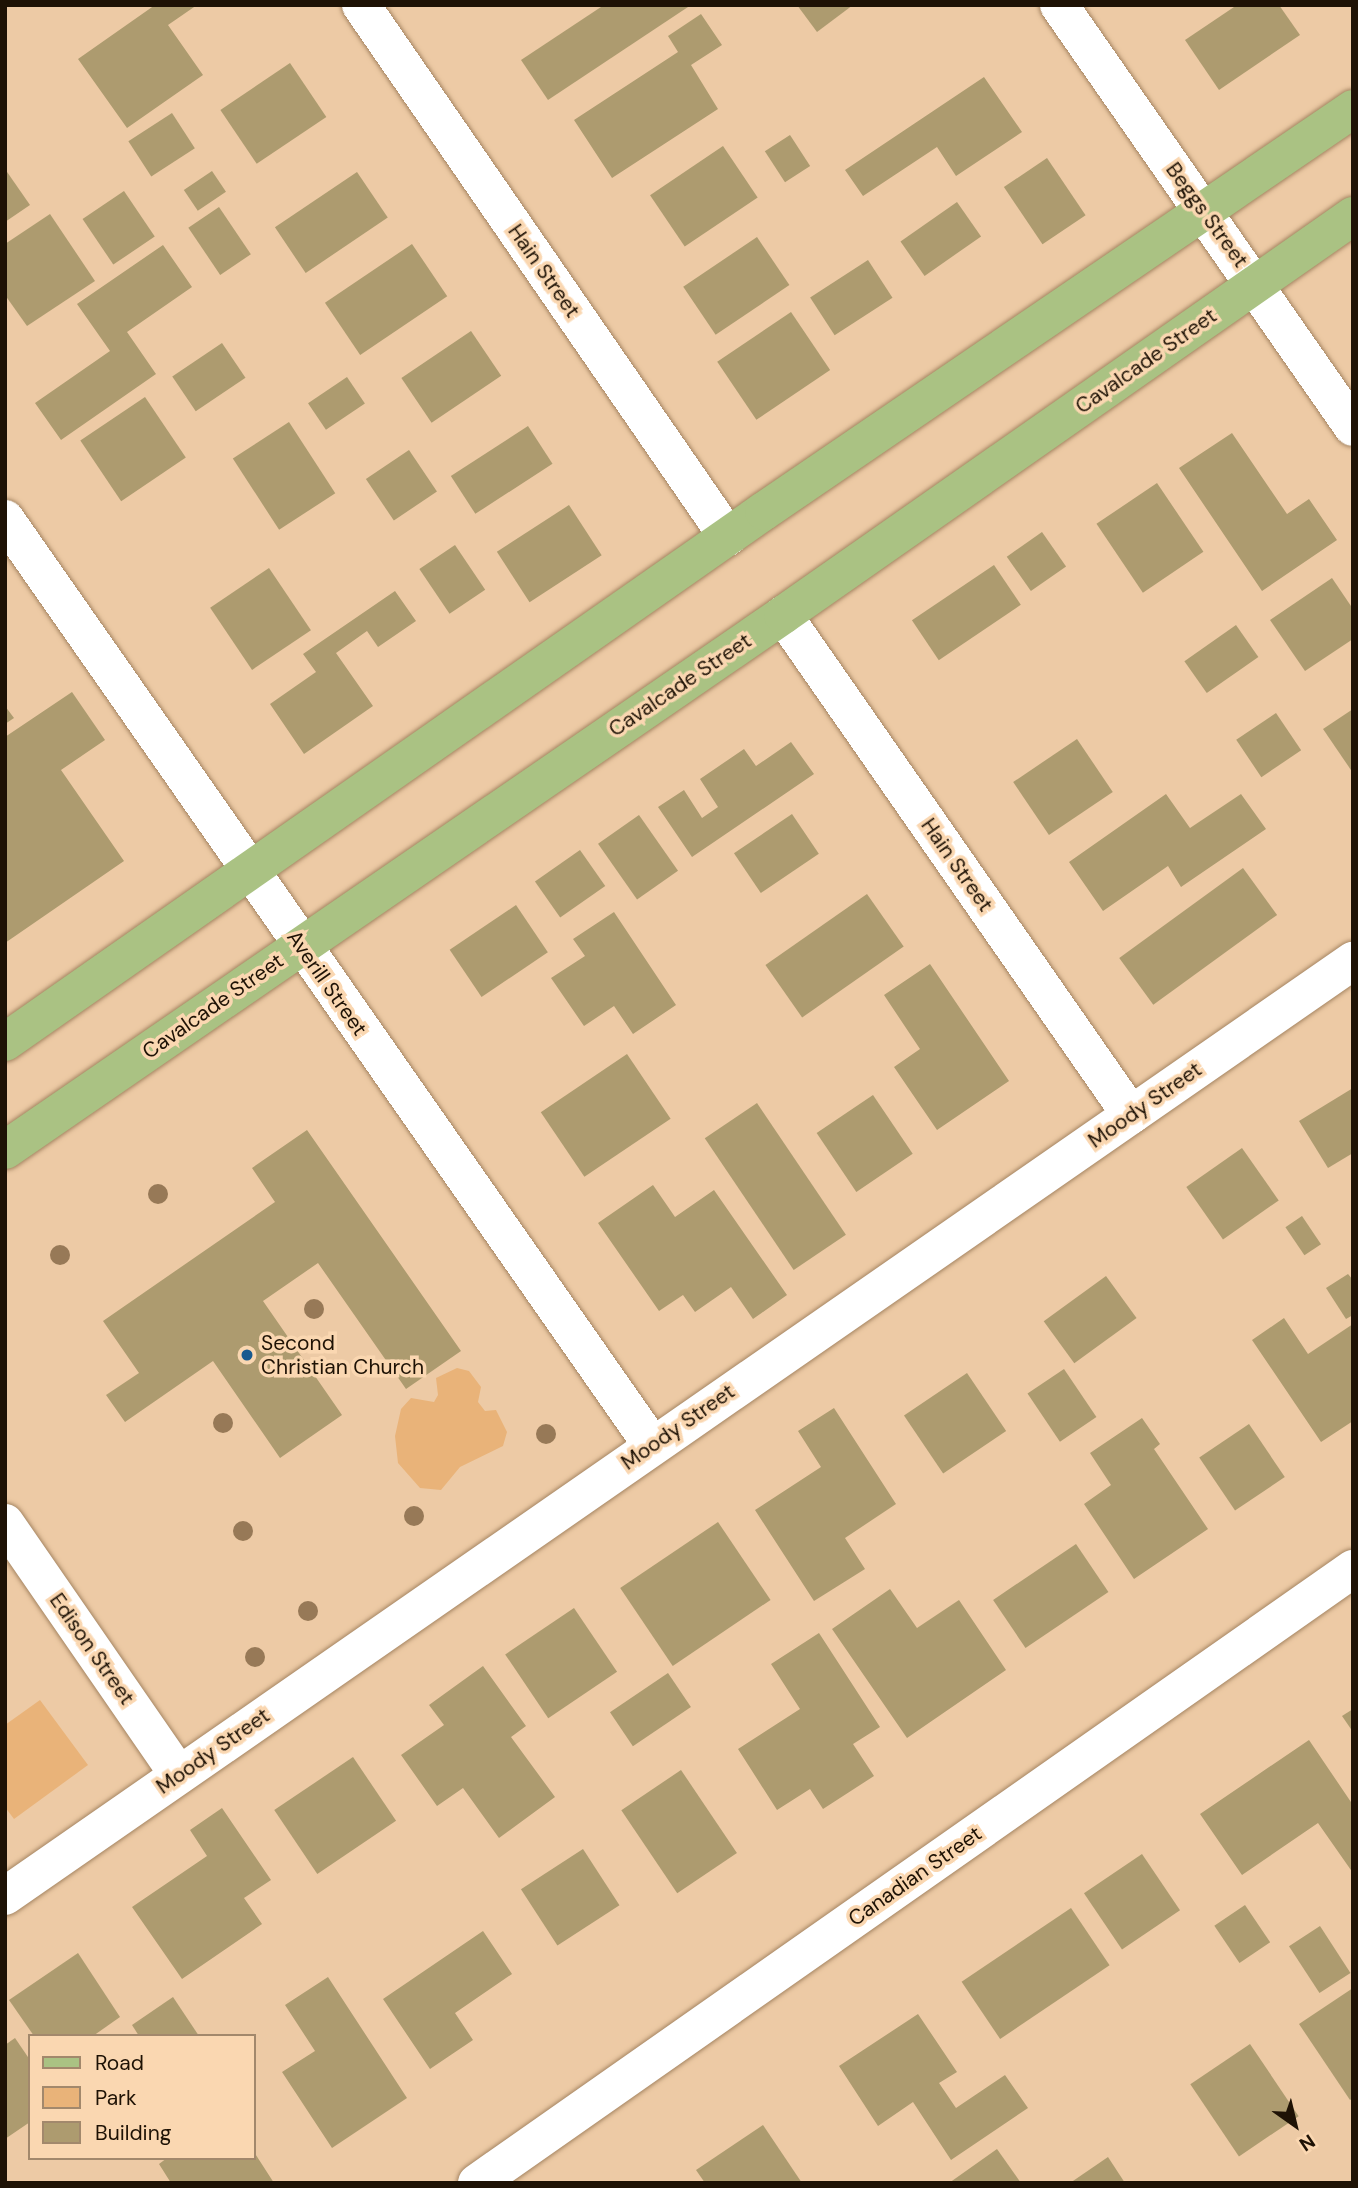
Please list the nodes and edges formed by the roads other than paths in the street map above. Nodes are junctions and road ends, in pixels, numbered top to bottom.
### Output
1 (361, 5) edge
2 (1059, 5) edge
3 (1353, 109) edge
4 (1206, 213) junction
5 (1353, 216) edge
6 (1256, 284) junction
7 (1353, 427) edge
8 (5, 519) edge
9 (728, 537) junction
10 (783, 615) junction
11 (250, 872) junction
12 (300, 944) junction
13 (1353, 961) edge
14 (5, 1042) edge
15 (1131, 1115) junction
16 (5, 1150) edge
17 (652, 1445) junction
18 (5, 1523) edge
19 (1353, 1569) edge
20 (179, 1775) junction
21 (5, 1895) edge
22 (477, 2183) edge

1 - 9 street, Hain Street
2 - 4 street, Beggs Street
3 - 4 main road
4 - 6 street, Beggs Street
4 - 9 main road
5 - 6 main road, Cavalcade Street
6 - 7 street, Beggs Street
6 - 10 main road, Cavalcade Street
8 - 11 street, Averill Street
9 - 11 main road
10 - 12 main road, Cavalcade Street
10 - 15 street, Hain Street
11 - 12 street, Averill Street
11 - 14 main road
12 - 16 main road, Cavalcade Street
12 - 17 street, Averill Street
13 - 15 street, Moody Street
15 - 17 street, Moody Street
17 - 20 street, Moody Street
18 - 20 street, Edison Street
19 - 22 street, Canadian Street
20 - 21 street, Moody Street

